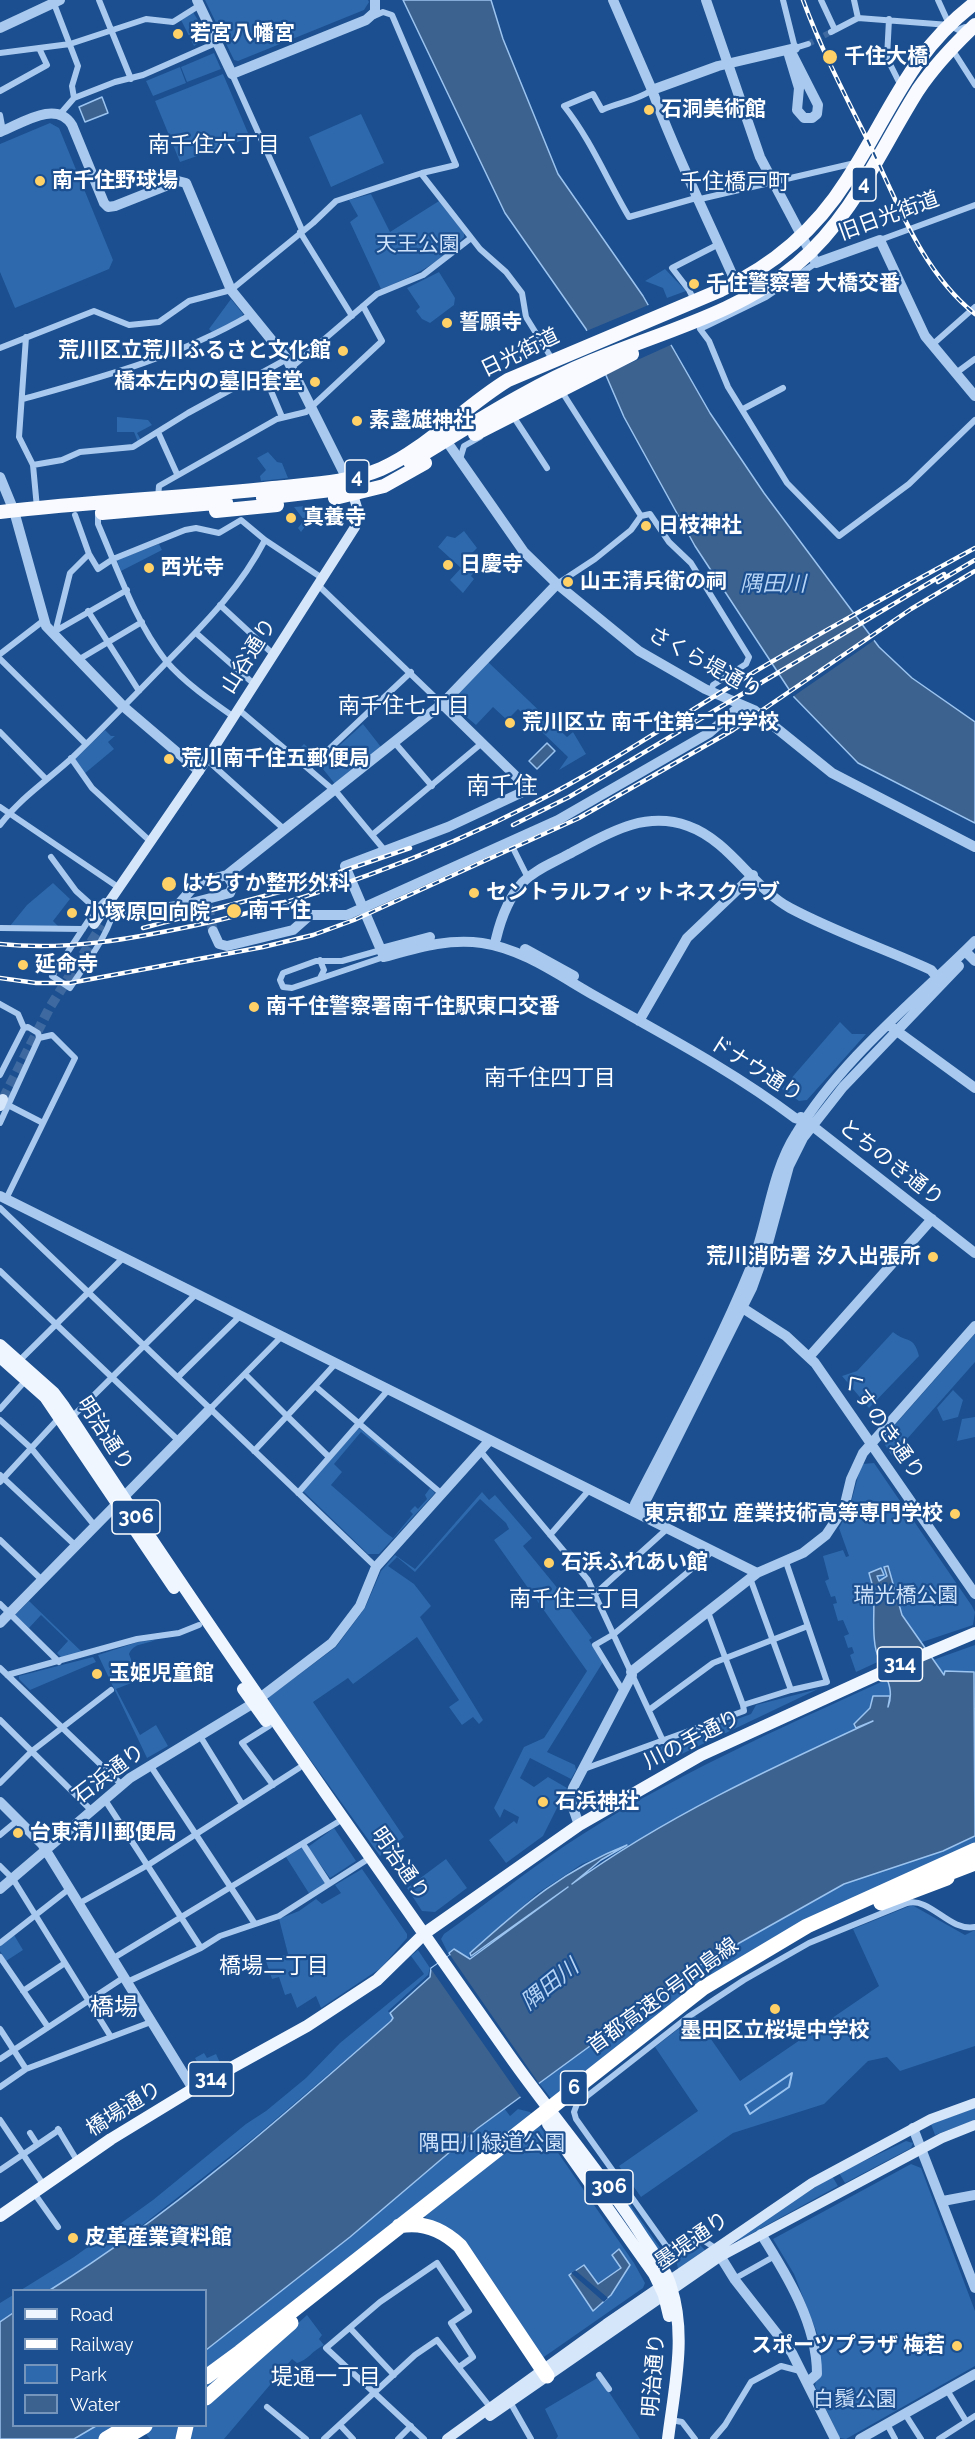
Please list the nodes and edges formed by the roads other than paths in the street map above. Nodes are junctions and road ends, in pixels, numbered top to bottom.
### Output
1 (99, 0) edge
2 (375, 0) edge
3 (613, 0) edge
4 (706, 0) edge
5 (783, 0) edge
6 (821, 0) edge
7 (854, 0) edge
8 (939, 0) edge
9 (56, 1) edge
10 (199, 3) edge
11 (975, 3) edge
12 (858, 18) junction
13 (889, 19) junction
14 (366, 20) junction
15 (975, 23) edge
16 (949, 25) junction
17 (0, 28) edge
18 (112, 31) junction
19 (218, 42) junction
20 (70, 44) junction
21 (808, 44) tunnel mouth
22 (39, 48) junction
23 (952, 48) junction
24 (793, 49) junction
25 (0, 53) edge
26 (727, 64) junction
27 (232, 74) junction
28 (131, 79) junction
29 (975, 85) edge
30 (901, 86) junction
31 (651, 90) junction
32 (0, 91) edge
33 (74, 98) junction
34 (0, 108) edge
35 (61, 113) junction
36 (1, 115) edge
37 (2, 132) edge
38 (858, 162) junction
39 (422, 173) junction
40 (771, 181) junction
41 (696, 199) junction
42 (975, 205) edge
43 (301, 231) junction
44 (801, 236) junction
45 (470, 237) junction
46 (880, 240) junction
47 (719, 244) junction
48 (813, 257) junction
49 (736, 283) junction
50 (231, 290) junction
51 (721, 290) junction
52 (694, 301) junction
53 (363, 306) junction
54 (975, 307) edge
55 (250, 315) junction
56 (352, 315) junction
57 (676, 329) junction
58 (700, 329) junction
59 (26, 337) junction
60 (932, 345) junction
61 (0, 348) edge
62 (552, 359) junction
63 (975, 359) edge
64 (289, 363) junction
65 (263, 372) junction
66 (956, 374) junction
67 (508, 380) junction
68 (783, 388) dead end
69 (559, 394) junction
70 (975, 396) edge
71 (23, 399) junction
72 (310, 408) junction
73 (743, 409) junction
74 (282, 417) junction
75 (515, 419) junction
76 (975, 420) edge
77 (439, 431) junction
78 (158, 432) junction
79 (451, 448) junction
80 (460, 461) junction
81 (33, 465) junction
82 (547, 468) dead end
83 (177, 474) junction
84 (0, 477) edge
85 (347, 479) junction
86 (355, 495) junction
87 (158, 498) junction
88 (37, 508) junction
89 (105, 512) junction
90 (10, 514) edge
91 (75, 514) junction
92 (641, 516) junction
93 (0, 521) edge
94 (265, 540) junction
95 (89, 554) junction
96 (113, 559) junction
97 (320, 581) junction
98 (557, 584) junction
99 (127, 590) junction
100 (220, 605) junction
101 (88, 611) junction
102 (43, 621) junction
103 (142, 622) junction
104 (54, 631) junction
105 (196, 633) junction
106 (107, 643) junction
107 (0, 654) edge
108 (273, 654) junction
109 (0, 659) edge
110 (78, 661) junction
111 (167, 662) junction
112 (411, 672) junction
113 (254, 684) junction
114 (139, 691) junction
115 (711, 692) junction
116 (442, 704) junction
117 (740, 706) junction
118 (124, 707) junction
119 (236, 713) junction
120 (0, 732) edge
121 (395, 743) junction
122 (482, 743) junction
123 (86, 744) junction
124 (71, 758) junction
125 (206, 759) junction
126 (309, 768) junction
127 (199, 771) junction
128 (46, 778) junction
129 (432, 786) junction
130 (335, 792) junction
131 (0, 807) edge
132 (9, 813) junction
133 (0, 825) edge
134 (285, 830) junction
135 (372, 835) junction
136 (510, 842) junction
137 (150, 845) junction
138 (975, 847) edge
139 (387, 852) junction
140 (51, 857) dead end
141 (227, 875) junction
142 (753, 875) junction
143 (528, 878) junction
144 (118, 887) junction
145 (110, 904) junction
146 (177, 906) junction
147 (364, 906) junction
148 (96, 909) junction
149 (98, 925) tunnel mouth
150 (0, 928) edge
151 (83, 929) junction
152 (213, 931) dead end
153 (496, 939) junction
154 (975, 941) edge
155 (383, 954) junction
156 (971, 955) edge
157 (320, 960) junction
158 (936, 976) junction
159 (320, 978) junction
160 (0, 1004) edge
161 (641, 1018) junction
162 (892, 1027) junction
163 (24, 1028) junction
164 (39, 1038) junction
165 (0, 1075) edge
166 (975, 1088) edge
167 (4, 1103) edge
168 (0, 1123) edge
169 (43, 1123) junction
170 (808, 1123) junction
171 (2, 1201) edge
172 (932, 1220) junction
173 (975, 1253) edge
174 (123, 1258) junction
175 (0, 1271) edge
176 (87, 1292) junction
177 (197, 1293) junction
178 (739, 1306) junction
179 (241, 1315) junction
180 (55, 1324) junction
181 (975, 1326) edge
182 (282, 1335) junction
183 (0, 1345) edge
184 (144, 1346) junction
185 (0, 1357) edge
186 (809, 1357) junction
187 (336, 1363) junction
188 (15, 1364) junction
189 (245, 1374) junction
190 (112, 1377) junction
191 (178, 1377) junction
192 (26, 1380) junction
193 (315, 1386) junction
194 (389, 1389) junction
195 (0, 1409) edge
196 (210, 1409) junction
197 (287, 1416) junction
198 (65, 1418) junction
199 (0, 1420) edge
200 (358, 1424) junction
201 (490, 1440) junction
202 (179, 1441) junction
203 (872, 1442) junction
204 (31, 1448) junction
205 (254, 1451) junction
206 (480, 1452) junction
207 (329, 1457) junction
208 (1, 1478) edge
209 (590, 1489) junction
210 (298, 1493) junction
211 (442, 1494) junction
212 (120, 1501) junction
213 (636, 1512) junction
214 (95, 1526) junction
215 (669, 1528) junction
216 (550, 1534) junction
217 (0, 1540) edge
218 (76, 1546) junction
219 (713, 1551) junction
220 (786, 1562) junction
221 (376, 1567) junction
222 (754, 1575) junction
223 (42, 1580) junction
224 (596, 1594) junction
225 (975, 1594) edge
226 (0, 1604) edge
227 (708, 1612) junction
228 (10, 1613) junction
229 (0, 1623) edge
230 (199, 1625) junction
231 (808, 1626) junction
232 (975, 1633) edge
233 (614, 1634) junction
234 (772, 1640) junction
235 (726, 1658) junction
236 (59, 1662) junction
237 (0, 1668) edge
238 (632, 1674) junction
239 (7, 1675) junction
240 (111, 1690) dead end
241 (791, 1690) junction
242 (623, 1691) junction
243 (256, 1701) junction
244 (743, 1705) junction
245 (649, 1710) junction
246 (0, 1720) edge
247 (269, 1726) junction
248 (64, 1728) junction
249 (200, 1736) junction
250 (663, 1741) junction
251 (32, 1751) junction
252 (150, 1766) junction
253 (299, 1768) junction
254 (583, 1769) junction
255 (0, 1783) edge
256 (122, 1785) junction
257 (273, 1785) junction
258 (105, 1800) junction
259 (0, 1802) edge
260 (242, 1804) junction
261 (92, 1811) junction
262 (18, 1820) junction
263 (338, 1822) junction
264 (579, 1825) junction
265 (0, 1835) edge
266 (195, 1835) junction
267 (303, 1844) junction
268 (47, 1851) junction
269 (975, 1852) edge
270 (365, 1861) junction
271 (975, 1863) edge
272 (148, 1865) junction
273 (0, 1866) edge
274 (975, 1868) edge
275 (13, 1879) junction
276 (329, 1884) junction
277 (231, 1888) junction
278 (0, 1889) edge
279 (69, 1889) junction
280 (906, 1903) junction
281 (78, 1904) junction
282 (884, 1907) junction
283 (36, 1915) junction
284 (180, 1918) junction
285 (255, 1924) junction
286 (975, 1927) edge
287 (422, 1936) junction
288 (0, 1943) edge
289 (201, 1948) junction
290 (0, 1957) edge
291 (112, 1959) junction
292 (65, 1963) junction
293 (125, 1980) junction
294 (23, 1991) junction
295 (88, 2001) junction
296 (151, 2022) junction
297 (48, 2027) junction
298 (0, 2029) edge
299 (111, 2037) junction
300 (14, 2050) junction
301 (0, 2059) edge
302 (26, 2069) junction
303 (0, 2087) edge
304 (193, 2089) junction
305 (975, 2103) edge
306 (0, 2120) edge
307 (975, 2125) edge
308 (913, 2128) junction
309 (30, 2133) dead end
310 (37, 2144) junction
311 (922, 2148) junction
312 (23, 2154) junction
313 (78, 2162) junction
314 (0, 2170) edge
315 (602, 2178) junction
316 (37, 2191) junction
317 (975, 2195) edge
318 (943, 2201) junction
319 (2, 2212) edge
320 (58, 2227) dead end
321 (761, 2234) junction
322 (718, 2252) junction
323 (775, 2256) junction
324 (734, 2279) junction
325 (666, 2288) junction
326 (975, 2288) edge
327 (296, 2319) junction
328 (350, 2328) junction
329 (207, 2366) edge
330 (459, 2367) junction
331 (542, 2368) junction
332 (802, 2372) junction
333 (975, 2374) edge
334 (394, 2375) junction
335 (599, 2375) dead end
336 (207, 2376) edge
337 (808, 2382) junction
338 (207, 2386) edge
339 (609, 2389) dead end
340 (947, 2389) junction
341 (374, 2392) junction
342 (207, 2397) edge
343 (510, 2402) junction
344 (267, 2407) dead end
345 (490, 2407) junction
346 (905, 2414) junction
347 (975, 2416) edge
348 (670, 2420) junction
349 (966, 2421) junction
350 (887, 2424) junction
351 (340, 2425) junction
352 (119, 2427) edge
353 (126, 2427) edge
354 (143, 2427) edge
355 (411, 2427) junction
356 (101, 2439) edge
357 (106, 2439) edge
358 (123, 2439) edge
359 (306, 2439) edge
360 (324, 2439) edge
361 (353, 2439) edge
362 (398, 2439) edge
363 (424, 2439) edge
364 (447, 2439) edge
365 (458, 2439) edge
366 (531, 2439) edge
367 (660, 2439) edge
368 (668, 2439) edge
369 (695, 2439) edge
370 (713, 2439) edge
371 (835, 2439) edge
372 (860, 2439) edge
373 (896, 2439) edge
374 (921, 2439) edge
375 (939, 2439) edge

1 - 18 street
2 - 14 street
3 - 31 street
4 - 26 street
5 - 24 street
6 - 12 street
7 - 12 street
8 - 16 street
9 - 17 street
9 - 20 street
10 - 18 street
10 - 19 street
11 - 16 highway, 日光街道 / 4
12 - 13 street
13 - 16 street
13 - 30 street
14 - 27 street
14 - 39 street
15 - 16 street
15 - 23 highway, 日光街道 / 4
16 - 30 highway, 日光街道 / 4
18 - 20 street
18 - 28 street
19 - 27 street
19 - 28 street
20 - 22 street
20 - 33 street
21 - 24 street
22 - 25 street
22 - 32 street
23 - 29 street
23 - 48 highway, 日光街道 / 4
24 - 24 street
24 - 26 street
26 - 31 street
26 - 40 street
27 - 43 street
28 - 33 street
30 - 38 highway, 日光街道 / 4
31 - 41 street
31 - 41 street
33 - 35 street
34 - 36 street
35 - 37 street
35 - 50 street
36 - 37 street
38 - 40 street
38 - 44 highway, 日光街道 / 4
39 - 43 street
39 - 45 street
40 - 41 street
40 - 44 street
41 - 47 street
42 - 46 street, 旧日光街道
43 - 50 street
43 - 56 street
44 - 48 street
44 - 49 highway, 日光街道 / 4
45 - 53 street
45 - 62 street
46 - 48 street, 旧日光街道
46 - 60 street
47 - 49 street
47 - 52 street
48 - 57 highway, 日光街道 / 4
48 - 58 street
49 - 51 highway, 日光街道 / 4
50 - 55 street
50 - 59 street
51 - 52 highway, 日光街道 / 4
51 - 58 highway
52 - 62 highway, 日光街道 / 4
53 - 56 street
53 - 72 street
54 - 60 street
55 - 64 street
55 - 71 street
56 - 64 street
57 - 69 highway, 日光街道 / 4
57 - 89 highway, 日光街道 / 4
58 - 73 street
59 - 61 street
59 - 71 street
60 - 66 street
62 - 67 highway, 日光街道 / 4
63 - 66 street
64 - 65 street
64 - 72 street
65 - 74 street
65 - 78 street
66 - 70 street
67 - 69 street
67 - 77 highway, 日光街道 / 4
68 - 73 street
69 - 75 street
69 - 79 highway, 日光街道 / 4
69 - 92 street
71 - 81 street
72 - 74 street
72 - 85 street
73 - 76 street
74 - 83 street
75 - 80 street
75 - 82 street
77 - 79 street, さくら堤通り
77 - 85 highway, 日光街道 / 4
78 - 81 street
78 - 83 street
79 - 80 street, さくら堤通り
79 - 86 highway, 日光街道 / 4
80 - 98 street, さくら堤通り
81 - 88 street
83 - 87 street
84 - 90 street
85 - 86 main road, 山谷通り
85 - 87 highway, 日光街道 / 4
86 - 89 highway, 日光街道 / 4
86 - 97 main road, 山谷通り
87 - 88 highway, 日光街道 / 4
88 - 90 highway, 日光街道 / 4
89 - 91 highway, 日光街道 / 4
89 - 96 street
90 - 91 highway, 日光街道 / 4
90 - 93 highway, 日光街道 / 4
90 - 102 street
91 - 95 street
92 - 98 street
92 - 115 street
94 - 96 street
94 - 97 street
94 - 100 street
95 - 96 street
95 - 104 street
96 - 99 street
97 - 108 main road, 山谷通り
97 - 112 street
98 - 115 street, さくら堤通り
98 - 116 street
99 - 101 street
99 - 103 street
100 - 105 street
100 - 108 street
101 - 104 street
101 - 106 street
102 - 104 street
102 - 107 street
103 - 106 street
103 - 111 street
104 - 110 street
105 - 111 street
105 - 113 street
106 - 110 street
106 - 114 street
108 - 113 main road, 山谷通り
109 - 123 street
110 - 118 street
111 - 114 street
111 - 119 street
112 - 116 street
112 - 126 street
113 - 119 main road, 山谷通り
114 - 118 street
115 - 117 street, さくら堤通り
116 - 121 street
116 - 122 street
117 - 136 street
117 - 138 street, さくら堤通り
118 - 123 street
118 - 127 street
119 - 125 main road, 山谷通り
119 - 126 street
120 - 128 street
121 - 129 street
121 - 130 street
122 - 129 street
122 - 139 street
123 - 124 street
124 - 128 street
124 - 137 street
125 - 127 main road, 山谷通り
125 - 134 street
126 - 130 street
127 - 137 main road, 山谷通り
128 - 132 street
129 - 135 street
130 - 134 street
130 - 135 street
131 - 132 street
132 - 133 street
132 - 144 street
134 - 141 street
135 - 139 street
136 - 143 street
136 - 147 street
137 - 144 main road, 山谷通り
137 - 145 main road, 山谷通り
139 - 147 street
140 - 148 street
141 - 146 street
141 - 146 street
142 - 143 street
142 - 158 street
142 - 161 street
143 - 153 street
144 - 145 main road, 山谷通り
145 - 146 street
145 - 148 street
145 - 149 main road, 山谷通り
145 - 151 street
147 - 152 street
147 - 155 street
148 - 151 street
150 - 151 street
153 - 155 street, ドナウ通り
153 - 161 street, ドナウ通り
154 - 156 street
155 - 157 street
155 - 159 street
155 - 161 street, ドナウ通り
156 - 158 street
156 - 162 street
157 - 159 street
157 - 159 street
158 - 162 street
160 - 163 street
161 - 170 street, ドナウ通り
162 - 166 street
162 - 170 street
163 - 164 street
163 - 165 street
164 - 167 street
164 - 169 street
167 - 168 street
167 - 169 street
169 - 171 street
170 - 172 street, とちのき通り
170 - 178 street
171 - 174 street
171 - 176 street
172 - 173 street, とちのき通り
172 - 186 street
174 - 176 street
174 - 177 street
175 - 180 street
176 - 180 street
176 - 184 street
177 - 179 street
177 - 184 street
178 - 186 street, くすのき通り
178 - 213 street
179 - 182 street
179 - 191 street
180 - 188 street
180 - 190 street
181 - 203 street
182 - 187 street
182 - 189 street
183 - 188 main road, 明治通り / 306
184 - 190 street
184 - 191 street
185 - 188 main road, 明治通り / 306
186 - 203 street, くすのき通り
187 - 193 street
187 - 194 street
188 - 192 main road, 明治通り / 306
188 - 198 main road, 明治通り / 306
189 - 196 street
189 - 197 street
190 - 198 street
190 - 202 street
191 - 196 street
192 - 195 street
192 - 198 main road, 明治通り / 306
193 - 197 street
193 - 200 street
194 - 200 street
194 - 201 street
196 - 202 street
196 - 205 street
197 - 205 street
197 - 207 street
198 - 204 street
198 - 212 main road, 明治通り / 306
199 - 204 street
200 - 207 street
200 - 211 street
201 - 206 street, 石浜通り
201 - 209 street
202 - 212 street
203 - 220 street
203 - 225 street, くすのき通り
204 - 208 street
204 - 214 street
205 - 210 street
206 - 211 street, 石浜通り
206 - 216 street
207 - 210 street
208 - 218 street
209 - 213 street
209 - 216 street
210 - 221 street
211 - 221 street, 石浜通り
212 - 214 street
212 - 230 main road, 明治通り / 306
212 - 243 main road, 明治通り / 306
213 - 215 street
214 - 218 street
215 - 219 street
215 - 224 street
216 - 224 street
217 - 223 street
218 - 223 street
219 - 222 street
219 - 233 street
220 - 222 street
220 - 231 street
221 - 243 street, 石浜通り
222 - 227 street
222 - 234 street
223 - 228 street
224 - 233 street
226 - 228 street
227 - 235 street
227 - 238 street
228 - 229 street
228 - 236 street
230 - 236 street
230 - 243 main road, 明治通り / 306
231 - 234 street
231 - 241 street
232 - 264 main road, 川の手通り / 314
233 - 238 street
233 - 242 street
234 - 235 street
234 - 241 street
235 - 244 street
235 - 245 street
236 - 239 street
237 - 239 street
238 - 242 street
238 - 245 street
239 - 248 street
240 - 248 street
241 - 244 street
242 - 254 street
243 - 247 main road, 明治通り / 306
243 - 249 street, 石浜通り
243 - 287 main road, 明治通り / 306
244 - 250 street
245 - 250 street
246 - 251 street
247 - 253 main road, 明治通り / 306
247 - 257 street
248 - 251 street
248 - 256 street
249 - 252 street, 石浜通り
249 - 260 street
250 - 254 street
251 - 255 street
251 - 261 street
252 - 256 street, 石浜通り
252 - 266 street
253 - 257 street
253 - 263 main road, 明治通り / 306
254 - 264 street
256 - 258 street, 石浜通り
257 - 260 street
258 - 261 street, 石浜通り
258 - 272 street
259 - 262 street
260 - 266 street
261 - 268 street, 石浜通り
262 - 265 street
262 - 268 street
263 - 267 street
263 - 270 main road, 明治通り / 306
264 - 287 main road, 川の手通り / 314
266 - 272 street
266 - 277 street
267 - 276 street
267 - 277 street
268 - 275 street, 石浜通り
268 - 279 street
269 - 336 highway, 首都高速6号向島線 / 6
270 - 276 street
270 - 287 main road, 明治通り / 306
271 - 282 highway, 首都高速6号向島線 / 6
272 - 281 street
272 - 284 street
273 - 275 street
274 - 282 highway
275 - 278 street, 石浜通り
275 - 283 street
276 - 285 street
277 - 284 street
277 - 285 street
279 - 281 street
279 - 283 street
280 - 282 street
280 - 282 street
280 - 286 street
281 - 291 street
282 - 315 street
282 - 327 highway, 首都高速6号向島線 / 6
283 - 288 street
283 - 292 street
284 - 289 street
284 - 291 street
285 - 289 street
287 - 304 main road, 橋場通り / 314
287 - 315 main road, 明治通り / 306
289 - 293 street
290 - 294 street
291 - 293 street
292 - 294 street
292 - 295 street
293 - 295 street
293 - 296 street
294 - 297 street
295 - 297 street
295 - 299 street
296 - 299 street
296 - 304 street
297 - 300 street
298 - 300 street
299 - 302 street
300 - 301 street
300 - 302 street
302 - 303 street
304 - 313 main road, 橋場通り / 314
305 - 308 main road, 墨堤通り
306 - 312 street
307 - 311 main road, 墨堤通り
308 - 311 street
308 - 322 main road, 墨堤通り
309 - 310 street
310 - 312 street
310 - 313 street
311 - 318 street
311 - 321 main road, 墨堤通り
312 - 314 street
312 - 316 street
313 - 316 main road, 橋場通り / 314
315 - 322 street
315 - 325 main road, 明治通り / 306
316 - 319 main road, 橋場通り / 314
316 - 320 street
317 - 318 street
318 - 326 street
321 - 322 main road, 墨堤通り
321 - 323 street
322 - 324 street
322 - 325 main road, 墨堤通り
323 - 324 street
323 - 337 street
324 - 332 street
325 - 331 main road, 墨堤通り
325 - 348 main road, 明治通り / 306
325 - 367 main road, 明治通り / 306
327 - 338 highway, 首都高速6号向島線 / 6
327 - 342 highway
328 - 330 street
328 - 334 street
328 - 341 street
329 - 331 highway
330 - 334 street
330 - 345 street
331 - 343 main road, 墨堤通り
331 - 345 main road, 墨堤通り
332 - 337 street
332 - 370 street
333 - 340 street
334 - 341 street
335 - 339 street
337 - 371 street
340 - 346 street
340 - 349 street
341 - 351 street
341 - 355 street
343 - 365 main road, 墨堤通り
343 - 366 street
344 - 359 street
345 - 364 main road, 墨堤通り
346 - 350 street
346 - 374 street
347 - 349 street
348 - 368 main road, 明治通り / 306
348 - 369 street
349 - 375 street
350 - 372 street
350 - 373 street
351 - 360 street
351 - 361 street
352 - 356 highway
353 - 357 highway
354 - 358 highway
355 - 362 street
355 - 363 street

